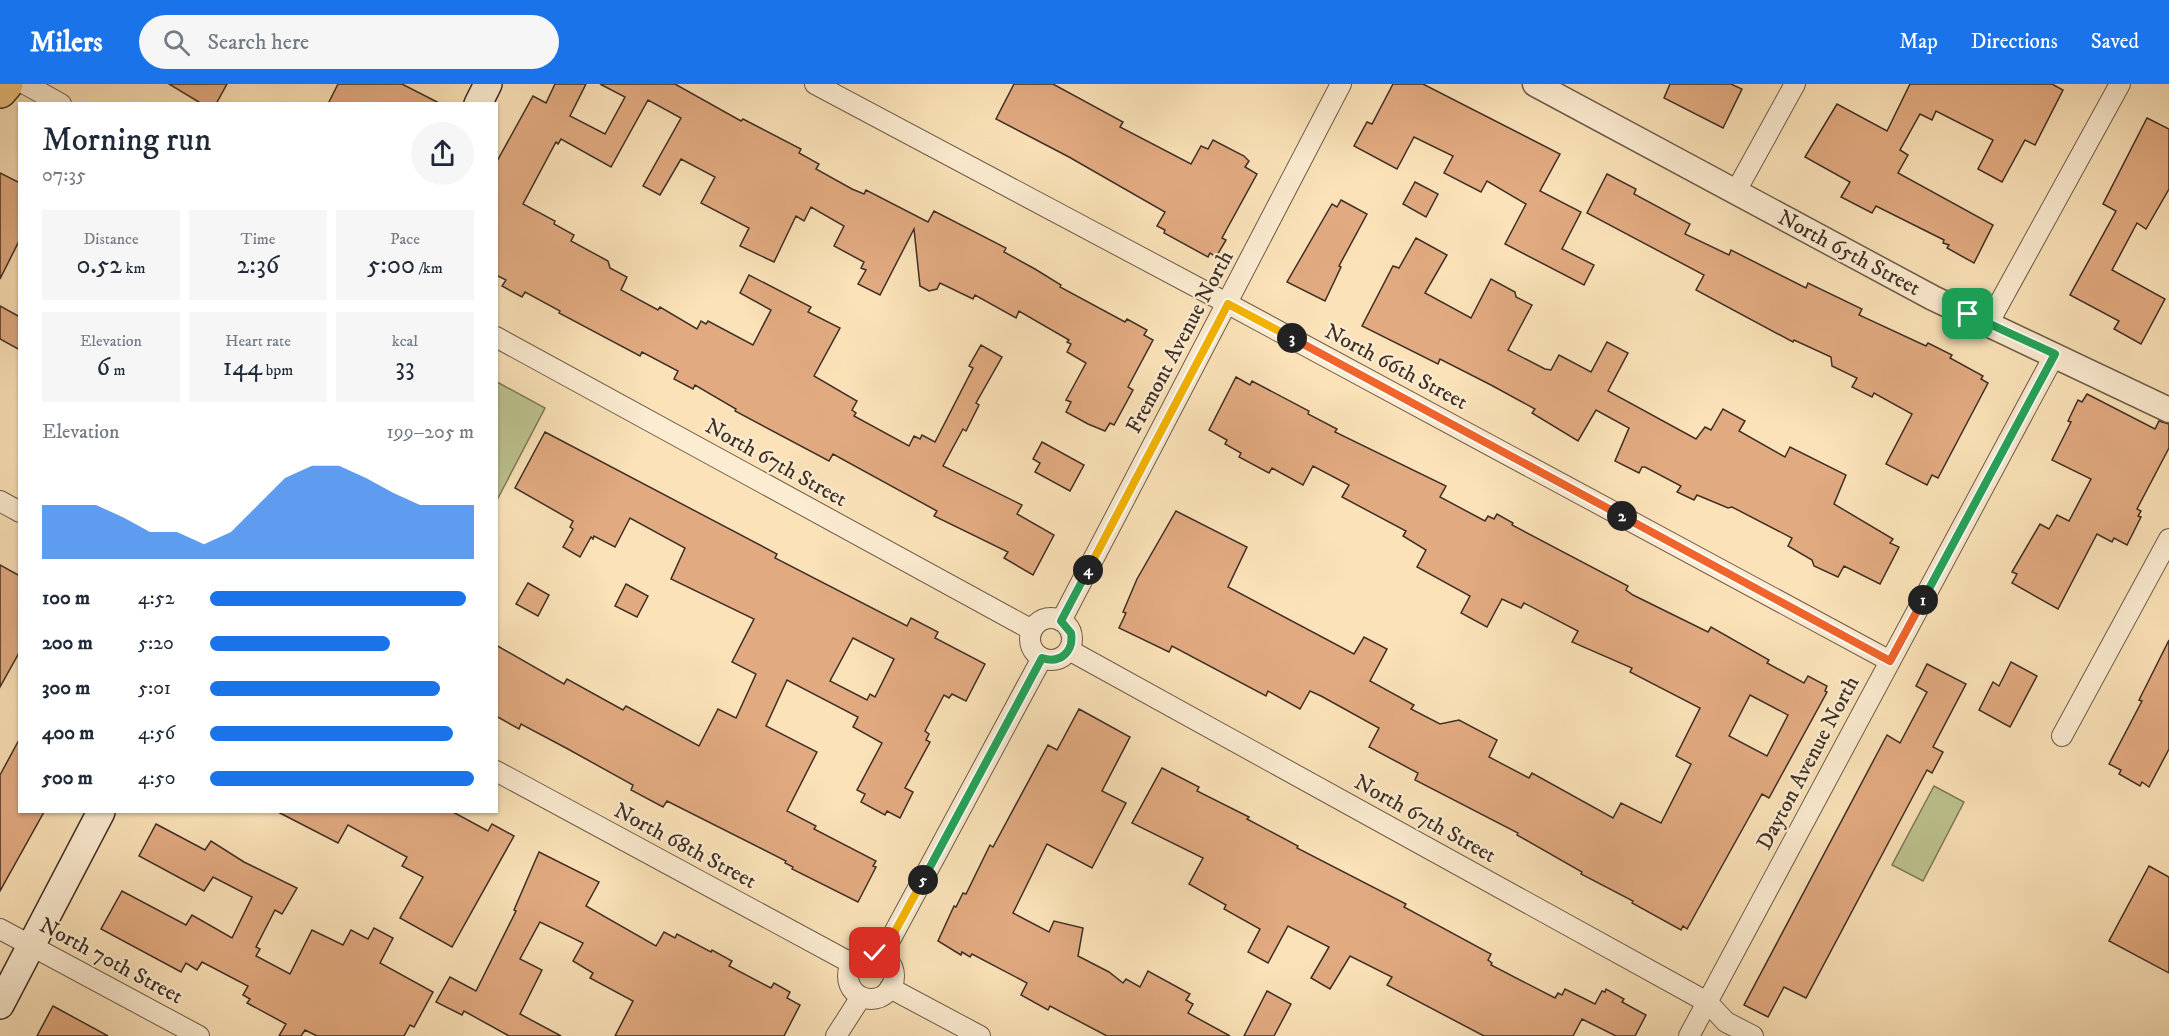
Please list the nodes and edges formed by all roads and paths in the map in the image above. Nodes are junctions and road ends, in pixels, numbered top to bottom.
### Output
1 (6, 84) edge
2 (25, 84) edge
3 (488, 84) edge
4 (815, 84) edge
5 (1341, 84) edge
6 (1535, 84) edge
7 (1795, 84) edge
8 (2120, 84) edge
9 (0, 91) edge
10 (58, 102) edge
11 (479, 102) edge
12 (1736, 191) junction
13 (1228, 304) junction
14 (1988, 324) junction
15 (498, 338) edge
16 (2055, 354) junction
17 (2169, 410) edge
18 (0, 501) edge
19 (18, 511) edge
20 (2169, 538) edge
21 (1061, 621) junction
22 (1032, 630) junction
23 (1069, 650) junction
24 (1042, 658) junction
25 (1890, 661) junction
26 (2062, 736) dead end
27 (498, 772) edge
28 (100, 813) edge
29 (0, 929) edge
30 (31, 946) junction
31 (882, 955) junction
32 (851, 963) junction
33 (890, 988) junction
34 (861, 997) junction
35 (1707, 1002) junction
36 (0, 1005) edge
37 (199, 1036) edge
38 (836, 1036) edge
39 (980, 1036) edge
40 (1689, 1036) edge
41 (1753, 1036) edge

1 - 9 highway
2 - 10 street
3 - 11 main road
4 - 13 street, North 66th Street
5 - 13 street, Fremont Avenue North
6 - 12 street, North 65th Street
7 - 12 street
8 - 14 street
12 - 14 street, North 65th Street
13 - 21 street, Fremont Avenue North
13 - 25 street, North 66th Street
14 - 16 street, North 65th Street
15 - 22 street, North 67th Street
16 - 17 street, North 65th Street
16 - 25 street, Dayton Avenue North
18 - 19 street
20 - 26 street
21 - 22 street
21 - 23 street
22 - 24 street
23 - 24 street
23 - 35 street, North 67th Street
24 - 31 street
25 - 35 street, Dayton Avenue North
27 - 32 street, North 68th Street
28 - 30 main road
29 - 30 street, North 70th Street
30 - 36 main road
30 - 37 street, North 70th Street
31 - 32 street
31 - 33 street
32 - 34 street
33 - 34 street
33 - 39 street
34 - 38 street
35 - 40 street, Dayton Avenue North
35 - 41 street, North 67th Street

